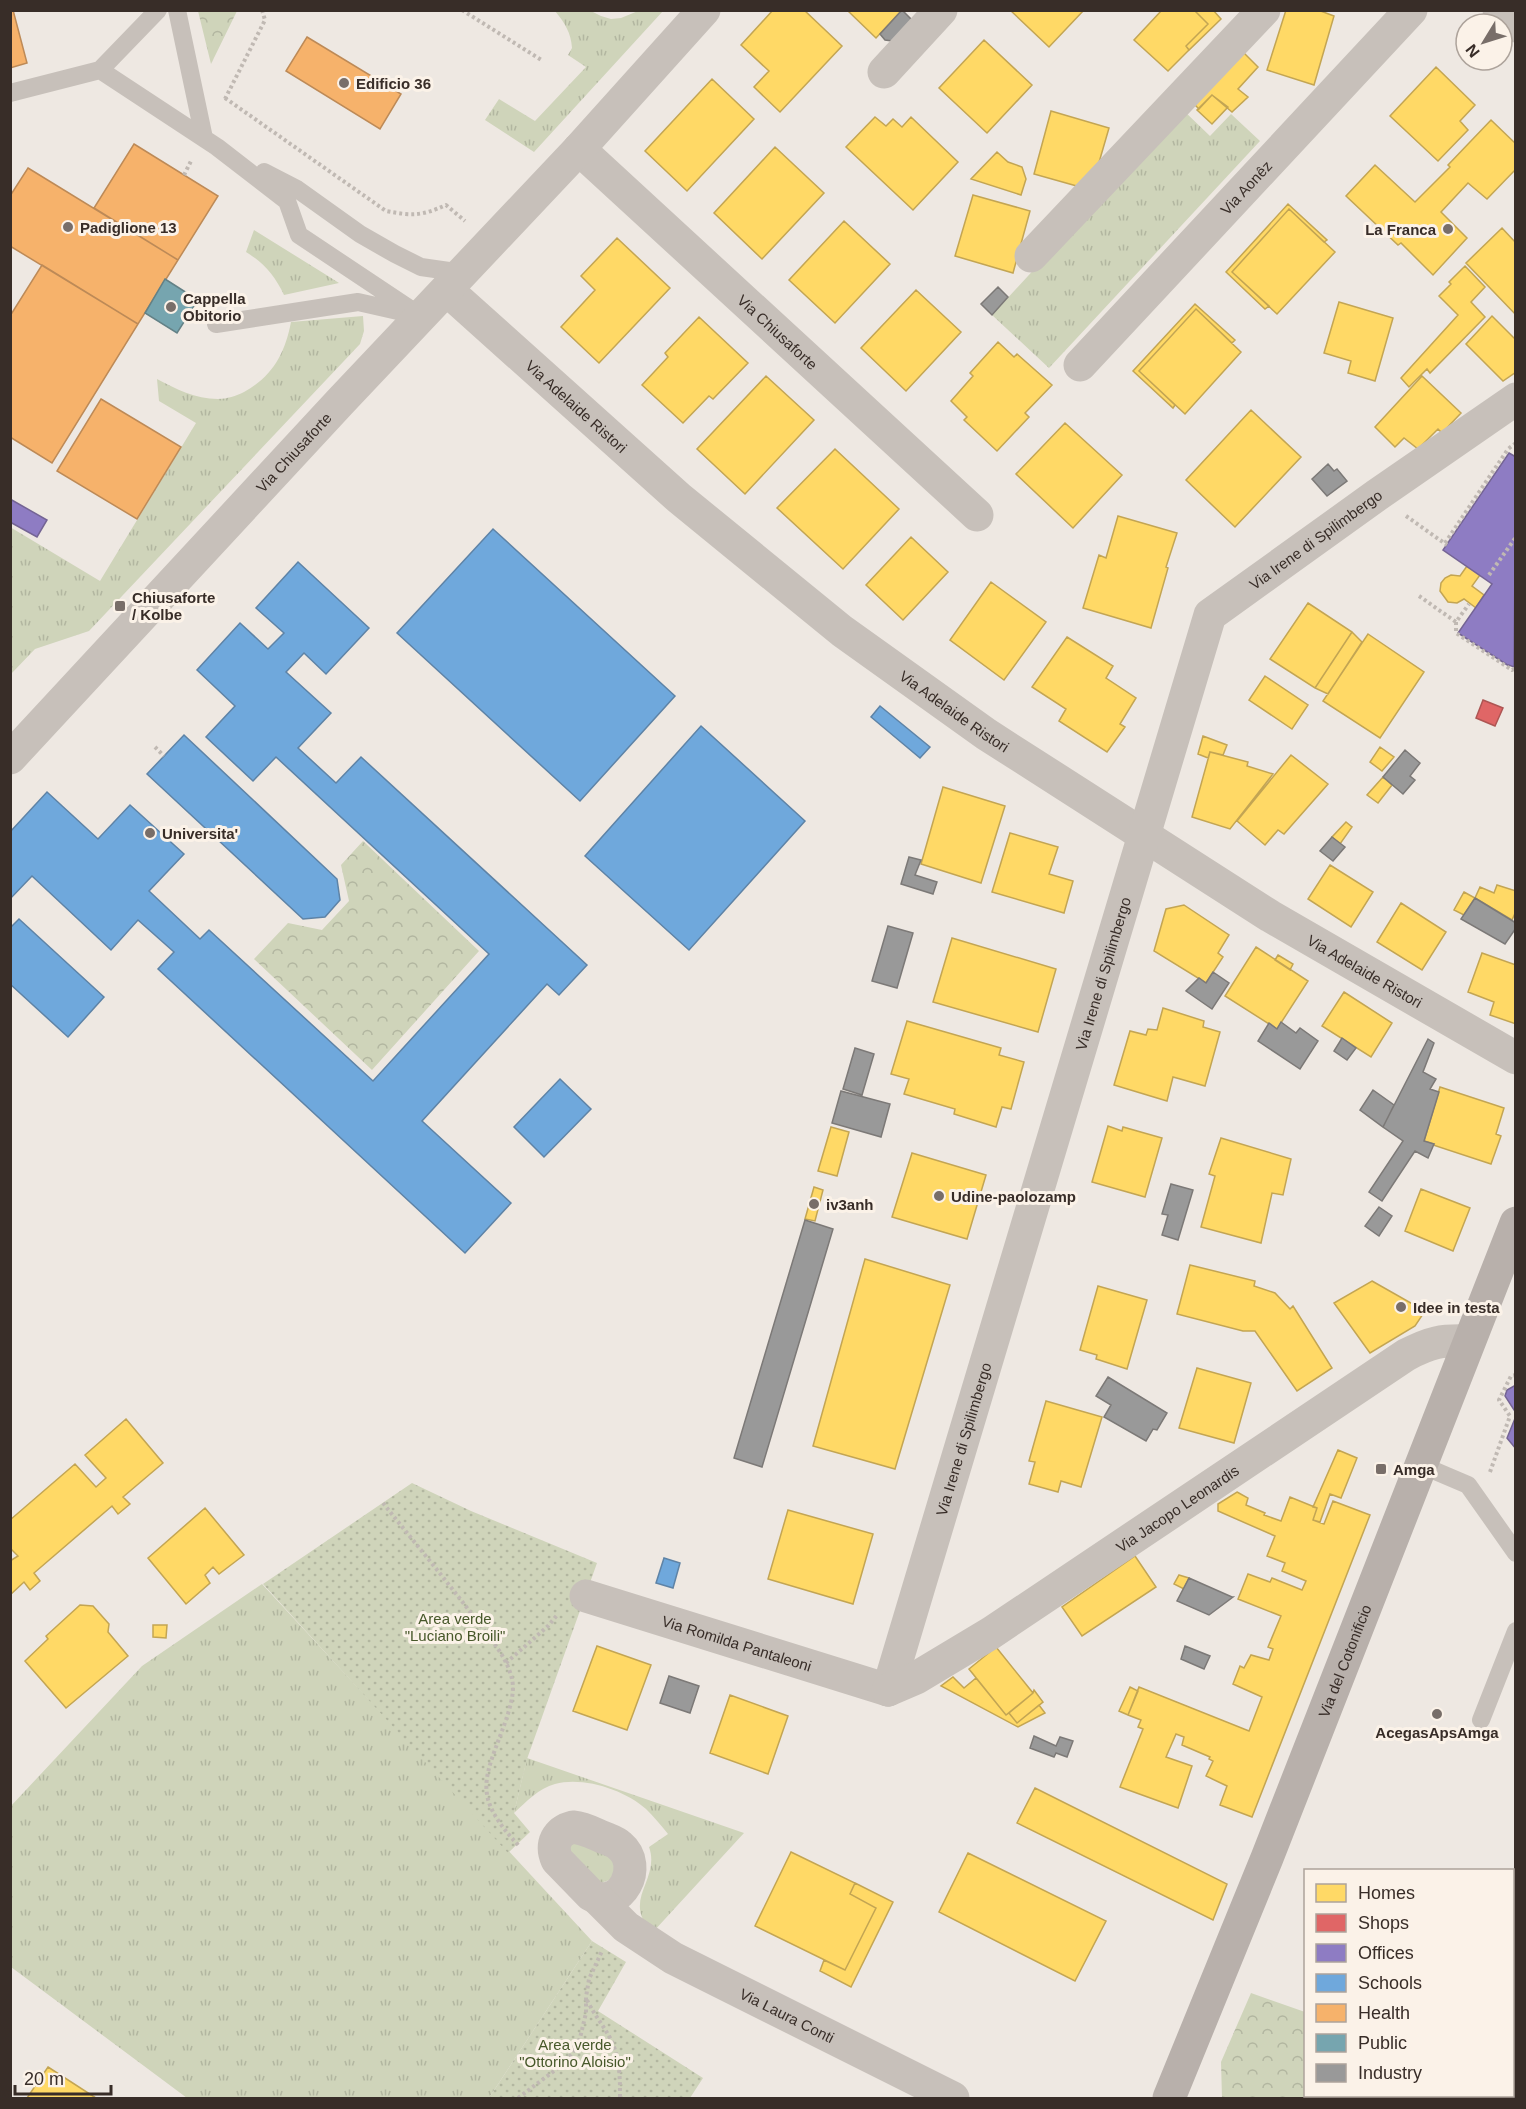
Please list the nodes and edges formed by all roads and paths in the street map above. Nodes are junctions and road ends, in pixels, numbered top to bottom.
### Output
1 (158, 10) edge
2 (177, 10) edge
3 (262, 10) edge
4 (462, 10) edge
5 (704, 10) edge
6 (941, 10) edge
7 (1264, 10) edge
8 (1411, 10) edge
9 (1498, 10) edge
10 (1515, 26) edge
11 (543, 61) dead end
12 (100, 70) junction
13 (884, 72) dead end
14 (10, 93) edge
15 (225, 98) junction
16 (221, 107) dead end
17 (206, 146) junction
18 (579, 149) junction
19 (184, 175) dead end
20 (465, 221) dead end
21 (1031, 256) dead end
22 (455, 282) junction
23 (422, 317) junction
24 (216, 324) dead end
25 (1080, 365) dead end
26 (1515, 399) edge
27 (1515, 443) edge
28 (1377, 495) junction
29 (977, 515) dead end
30 (1515, 537) edge
31 (1489, 575) dead end
32 (1419, 596) dead end
33 (1469, 604) dead end
34 (1456, 622) junction
35 (1515, 668) edge
36 (155, 747) dead end
37 (164, 756) dead end
38 (10, 758) edge
39 (1144, 834) junction
40 (1515, 1058) edge
41 (1515, 1223) edge
42 (1469, 1341) junction
43 (1515, 1374) edge
44 (1421, 1465) junction
45 (1480, 1502) junction
46 (383, 1503) dead end
47 (1515, 1553) edge
48 (586, 1596) dead end
49 (548, 1626) dead end
50 (1515, 1631) edge
51 (506, 1663) junction
52 (888, 1690) junction
53 (1481, 1720) dead end
54 (528, 1855) dead end
55 (611, 1893) dead end
56 (615, 1938) junction
57 (586, 1997) junction
58 (518, 2098) edge
59 (620, 2098) edge
60 (953, 2098) edge
61 (1169, 2098) edge

1 - 12 lane
2 - 17 lane
3 - 15 path
4 - 11 path
5 - 18 street, Via Chiusaforte
6 - 13 street
7 - 21 street
8 - 25 street, Via Aonêz
9 - 10 street
12 - 14 lane
12 - 17 lane
15 - 16 path
15 - 20 path
17 - 19 path
17 - 22 lane
17 - 23 lane
18 - 22 street, Via Chiusaforte
18 - 29 street, Via Chiusaforte
22 - 23 street, Via Chiusaforte
22 - 39 street, Via Adelaide Ristori
23 - 24 lane
23 - 38 street, Via Chiusaforte
26 - 28 street, Via Irene di Spilimbergo
27 - 28 path
28 - 39 street, Via Irene di Spilimbergo
30 - 31 path
32 - 34 path
33 - 34 path
34 - 35 path
36 - 37 path
39 - 40 street, Via Adelaide Ristori
39 - 52 street, Via Irene di Spilimbergo
41 - 42 main road, Via del Cotonificio
42 - 44 main road, Via del Cotonificio
42 - 52 street, Via Jacopo Leonardis
43 - 45 path
44 - 45 lane
44 - 61 main road, Via del Cotonificio
45 - 47 lane
46 - 51 path
48 - 52 street, Via Romilda Pantaleoni
49 - 51 path
50 - 53 lane
51 - 54 path
55 - 56 street, Via Laura Conti
56 - 57 path
56 - 60 street, Via Laura Conti
57 - 58 path
57 - 59 path

